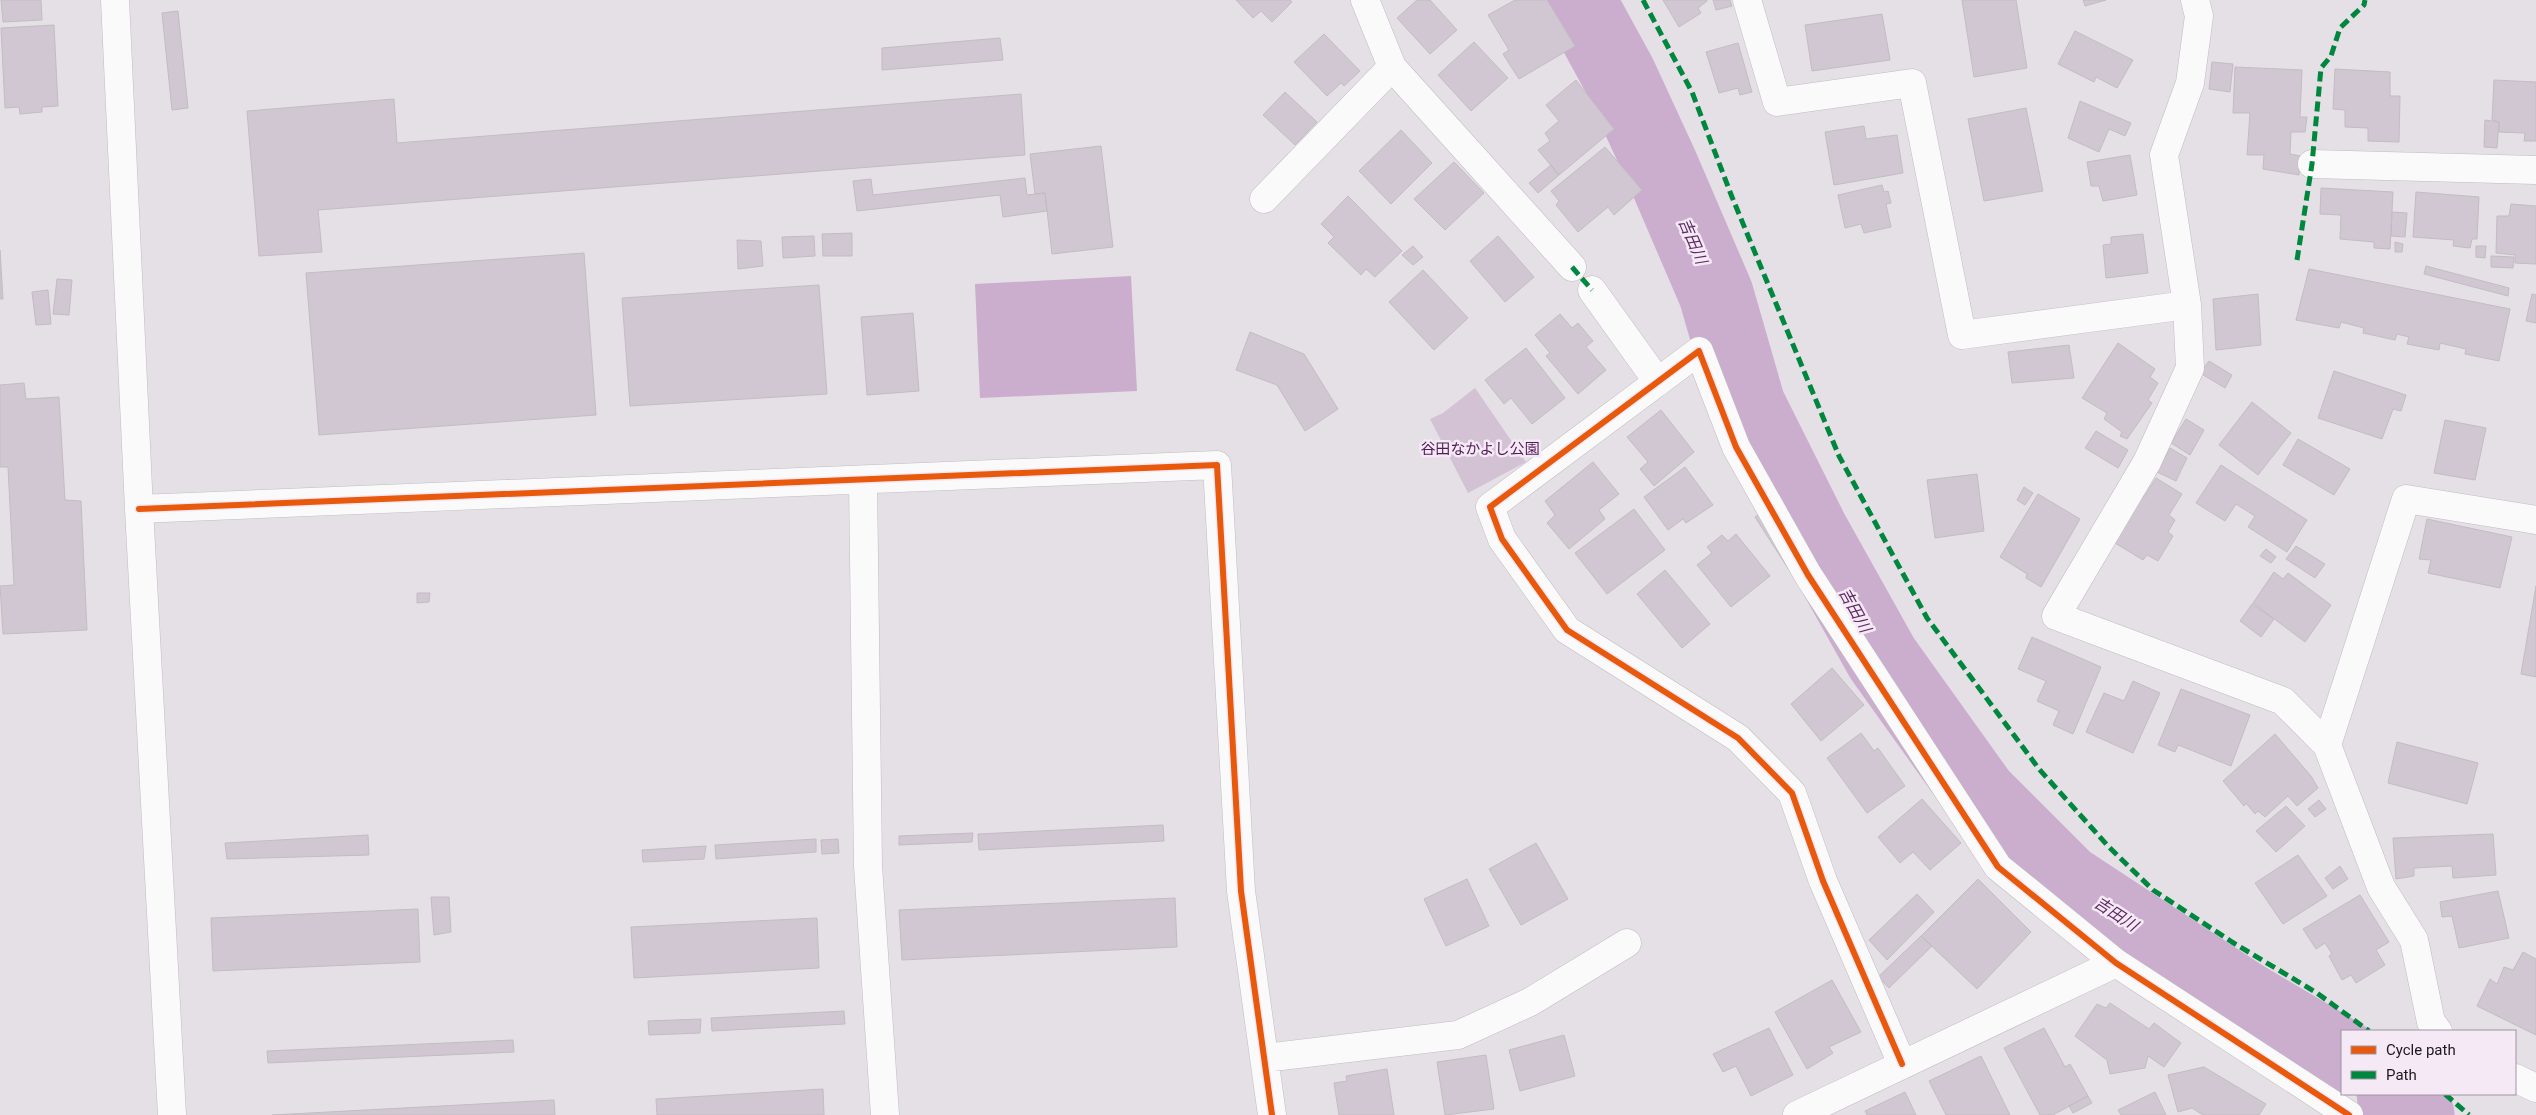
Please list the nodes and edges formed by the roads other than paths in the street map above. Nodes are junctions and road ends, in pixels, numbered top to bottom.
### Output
1 (115, 0) edge
2 (1366, 0) edge
3 (1747, 0) edge
4 (2195, 0) edge
5 (1392, 67) junction
6 (2312, 164) dead end
7 (2536, 170) edge
8 (1264, 199) dead end
9 (1572, 267) dead end
10 (1592, 290) dead end
11 (2187, 305) junction
12 (1658, 382) junction
13 (863, 480) junction
14 (139, 509) junction
15 (2536, 520) edge
16 (2327, 744) junction
17 (1627, 943) dead end
18 (2116, 962) junction
19 (2437, 1030) edge
20 (1264, 1058) junction
21 (1902, 1064) junction
22 (2516, 1078) edge
23 (2536, 1088) edge
24 (2344, 1114) edge
25 (172, 1115) edge
26 (885, 1115) edge
27 (1272, 1115) edge
28 (1797, 1115) edge

1 - 14 street
2 - 5 street
3 - 11 street
4 - 11 street
5 - 8 street
5 - 9 street
6 - 7 street
10 - 12 street
11 - 16 street
12 - 18 street
12 - 21 street
13 - 14 street
13 - 20 street
13 - 26 street
14 - 25 street
15 - 16 street
16 - 19 street
17 - 20 street
18 - 21 street
18 - 24 street
20 - 27 street
21 - 28 street
22 - 23 street

